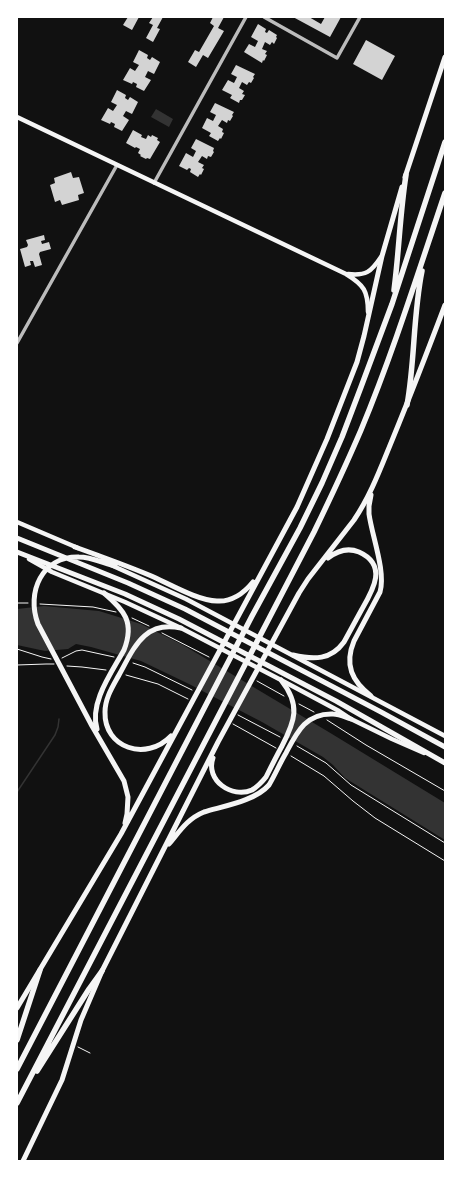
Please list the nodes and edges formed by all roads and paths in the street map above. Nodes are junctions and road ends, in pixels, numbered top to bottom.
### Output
1 (246, 17) edge
2 (264, 17) edge
3 (360, 17) edge
4 (445, 57) edge
5 (17, 117) edge
6 (445, 142) edge
7 (117, 165) junction
8 (406, 175) junction
9 (154, 183) junction
10 (445, 193) edge
11 (428, 244) junction
12 (382, 256) junction
13 (346, 274) junction
14 (392, 304) junction
15 (445, 305) edge
16 (368, 318) junction
17 (17, 343) edge
18 (407, 405) junction
19 (373, 488) junction
20 (17, 522) edge
21 (17, 538) edge
22 (75, 547) junction
23 (17, 552) edge
24 (320, 565) junction
25 (114, 566) junction
26 (260, 573) junction
27 (104, 593) junction
28 (17, 603) edge
29 (32, 603) dead end
30 (39, 604) dead end
31 (120, 611) junction
32 (133, 618) dead end
33 (150, 626) dead end
34 (181, 628) junction
35 (157, 630) dead end
36 (17, 649) edge
37 (293, 655) junction
38 (209, 656) dead end
39 (115, 658) dead end
40 (53, 659) dead end
41 (60, 659) dead end
42 (131, 662) dead end
43 (53, 664) dead end
44 (17, 665) edge
45 (61, 665) dead end
46 (111, 672) dead end
47 (122, 674) dead end
48 (282, 680) junction
49 (257, 681) dead end
50 (196, 692) dead end
51 (284, 696) dead end
52 (371, 696) junction
53 (190, 700) dead end
54 (296, 703) dead end
55 (235, 713) dead end
56 (315, 713) dead end
57 (351, 719) junction
58 (327, 720) dead end
59 (180, 722) junction
60 (230, 722) dead end
61 (445, 736) edge
62 (282, 738) dead end
63 (101, 741) junction
64 (218, 742) junction
65 (295, 745) dead end
66 (445, 748) edge
67 (281, 750) dead end
68 (287, 754) dead end
69 (436, 758) junction
70 (445, 763) edge
71 (445, 791) edge
72 (121, 834) junction
73 (445, 844) edge
74 (161, 854) junction
75 (445, 861) edge
76 (40, 970) junction
77 (102, 971) junction
78 (17, 1008) edge
79 (17, 1040) edge
80 (17, 1069) edge
81 (17, 1103) edge
82 (23, 1161) edge

1 - 9 street
2 - 3 street
4 - 8 main road
5 - 7 main road
6 - 14 highway
7 - 9 main road
7 - 17 street
8 - 12 main road
8 - 14 highway
9 - 13 main road
10 - 11 highway
11 - 18 highway
11 - 81 highway
12 - 13 main road
12 - 16 main road
13 - 16 main road
14 - 80 highway
15 - 18 main road
16 - 26 main road
18 - 19 main road
19 - 24 main road
19 - 52 main road
20 - 22 main road
21 - 66 main road
22 - 25 main road
22 - 26 main road
23 - 27 main road
23 - 69 main road
24 - 37 main road
24 - 64 main road
25 - 37 main road
25 - 63 main road
26 - 59 main road
27 - 31 main road
27 - 34 main road
28 - 29 path
30 - 31 path
31 - 63 main road
32 - 33 path
34 - 48 main road
34 - 59 main road
35 - 38 path
36 - 40 path
37 - 52 main road
39 - 41 path
42 - 50 path
43 - 44 path
45 - 46 path
47 - 53 path
48 - 57 main road
48 - 64 main road
49 - 51 path
52 - 61 main road
54 - 56 path
55 - 62 path
57 - 69 main road
57 - 74 main road
58 - 71 path
59 - 72 main road
60 - 67 path
63 - 72 main road
64 - 74 main road
65 - 73 path
68 - 75 path
69 - 70 main road
72 - 76 main road
74 - 77 main road
76 - 78 main road
76 - 79 highway
77 - 81 highway
77 - 82 main road

